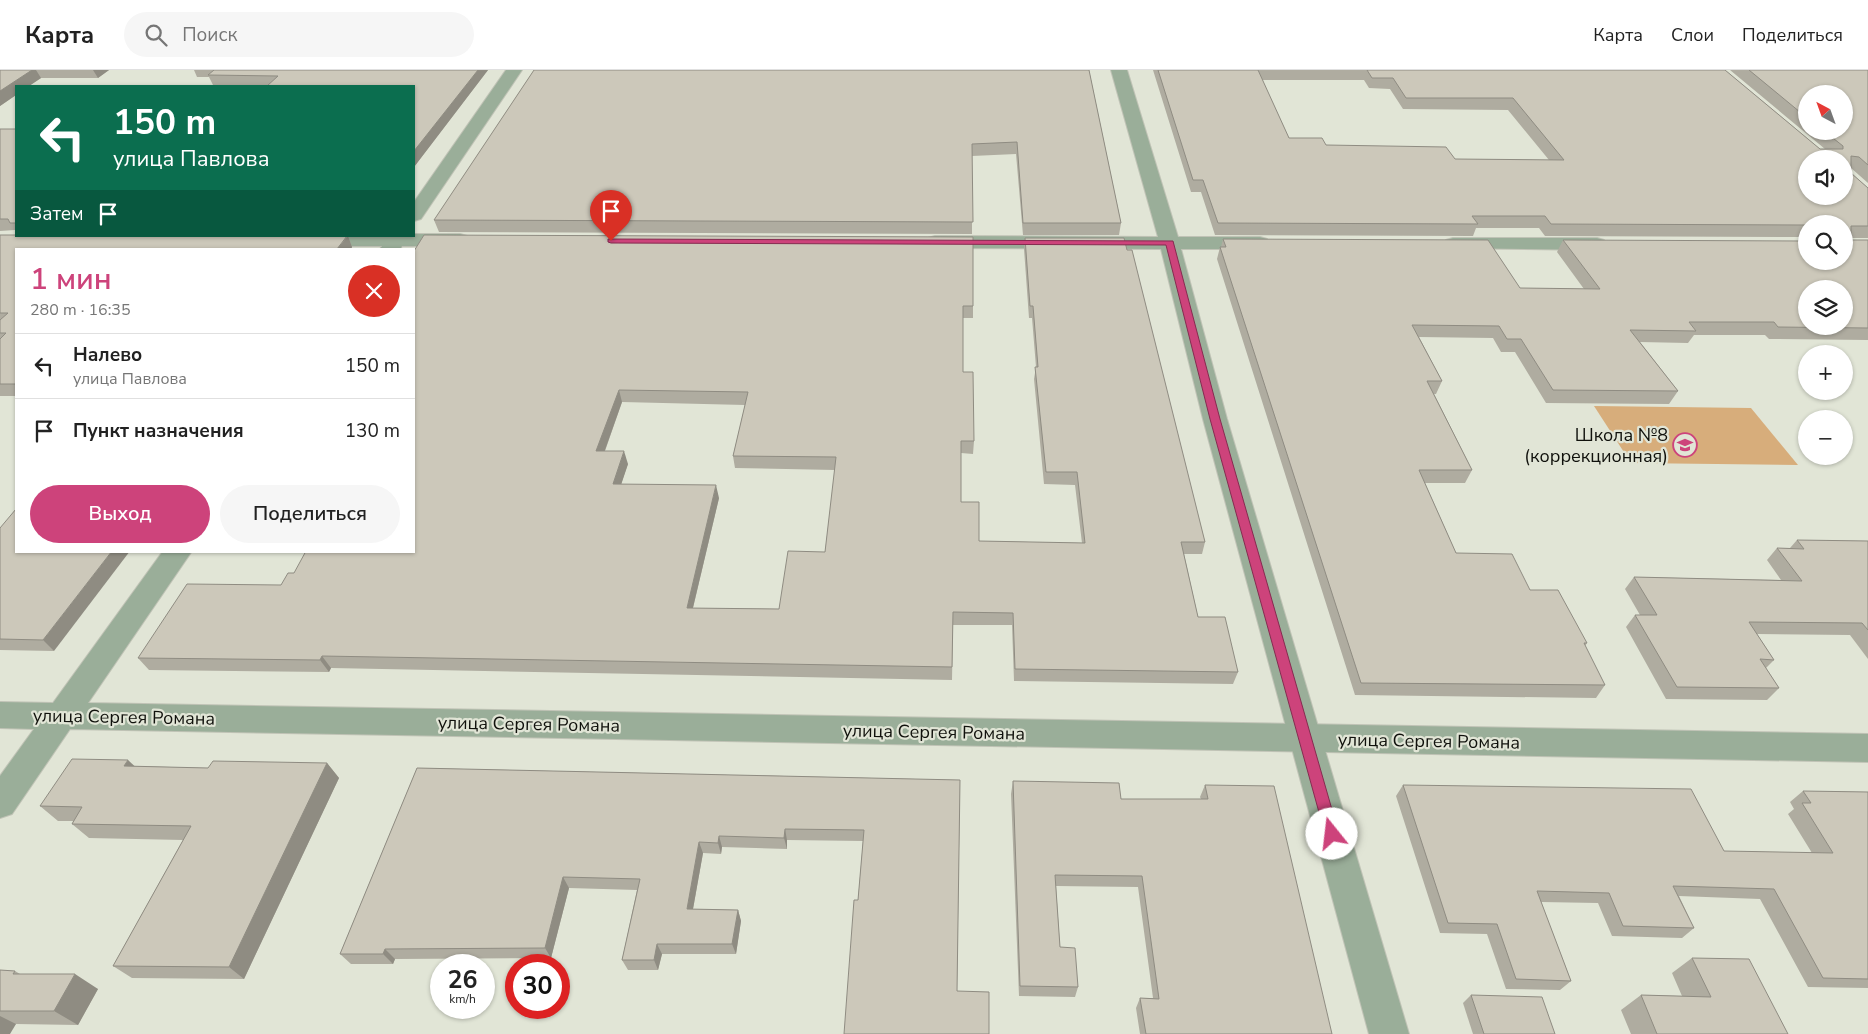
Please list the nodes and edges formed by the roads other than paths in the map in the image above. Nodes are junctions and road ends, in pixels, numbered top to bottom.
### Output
1 (514, 70) edge
2 (1119, 70) edge
3 (415, 214) edge
4 (295, 239) edge
5 (474, 240) edge
6 (395, 242) edge
7 (921, 242) edge
8 (1170, 243) junction
9 (1282, 243) edge
10 (1430, 244) edge
11 (1618, 244) edge
12 (177, 553) edge
13 (0, 715) edge
14 (62, 716) junction
15 (1305, 738) junction
16 (1868, 748) edge
17 (0, 803) edge
18 (1389, 1034) edge

1 - 3 street
2 - 8 street
4 - 6 street
5 - 6 street
7 - 8 street
8 - 9 street
8 - 15 street
10 - 11 street
12 - 14 street
13 - 14 street, улица Сергея Романа
14 - 15 street, улица Сергея Романа
14 - 17 street
15 - 16 street, улица Сергея Романа
15 - 18 street

